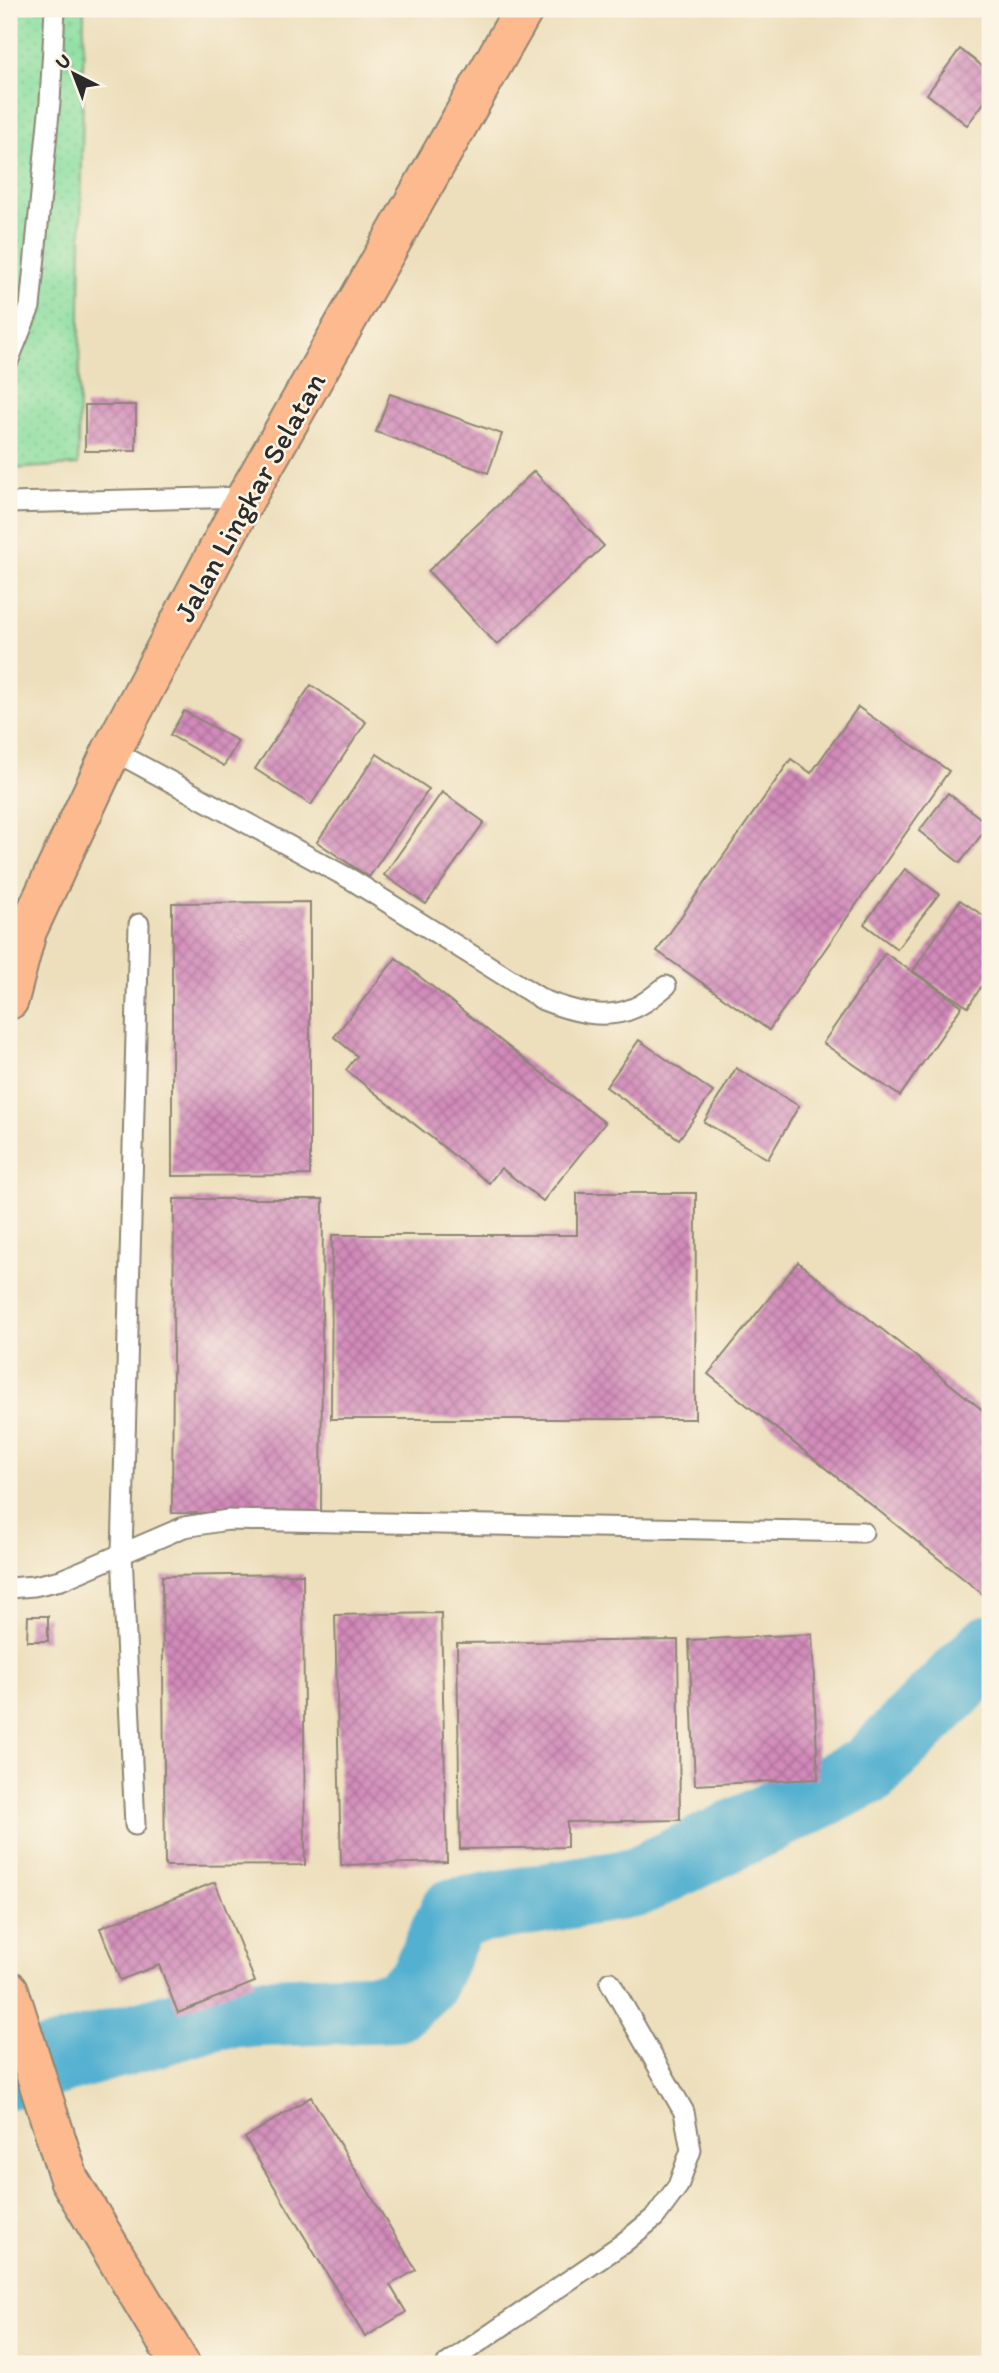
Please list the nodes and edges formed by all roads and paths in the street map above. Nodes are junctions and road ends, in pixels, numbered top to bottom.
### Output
1 (55, 9) edge
2 (524, 9) edge
3 (9, 359) edge
4 (246, 497) junction
5 (9, 503) edge
6 (112, 750) junction
7 (139, 925) dead end
8 (666, 986) dead end
9 (9, 1000) edge
10 (863, 1532) dead end
11 (122, 1554) junction
12 (9, 1588) edge
13 (135, 1825) dead end
14 (610, 1982) dead end
15 (9, 1990) edge
16 (180, 2364) edge
17 (447, 2364) edge

1 - 3 lane
2 - 4 highway, Jalan Lingkar Selatan
4 - 5 lane
4 - 6 highway, Jalan Lingkar Selatan
6 - 8 lane
6 - 9 highway, Jalan Lingkar Selatan
7 - 11 lane
10 - 11 lane
11 - 12 lane
11 - 13 lane
14 - 17 lane
15 - 16 highway

